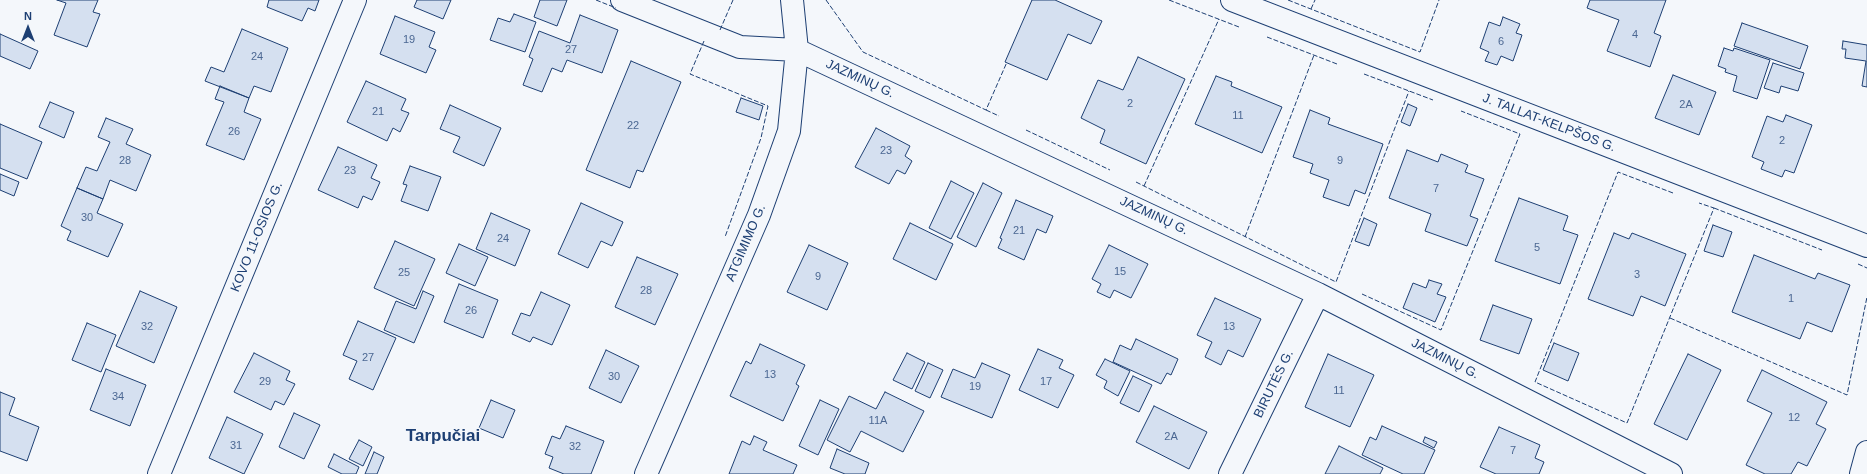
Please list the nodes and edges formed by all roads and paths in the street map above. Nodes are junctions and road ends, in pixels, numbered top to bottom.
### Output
1 (355, 0) edge
2 (622, 0) edge
3 (792, 0) edge
4 (1232, 0) edge
5 (797, 50) junction
6 (1867, 246) edge
7 (1318, 294) junction
8 (1867, 452) edge
9 (159, 474) edge
10 (646, 474) edge
11 (1230, 474) edge
12 (1670, 474) edge
13 (1861, 474) edge

1 - 9 street, KOVO 11-OSIOS G.
2 - 5 street, JAZMINŲ G.
3 - 5 street, ATGIMIMO G.
4 - 6 street, J. TALLAT-KELPŠOS G.
5 - 7 street, JAZMINŲ G.
5 - 10 street, ATGIMIMO G.
7 - 11 street, BIRUTĖS G.
7 - 12 street, JAZMINŲ G.
8 - 13 street

